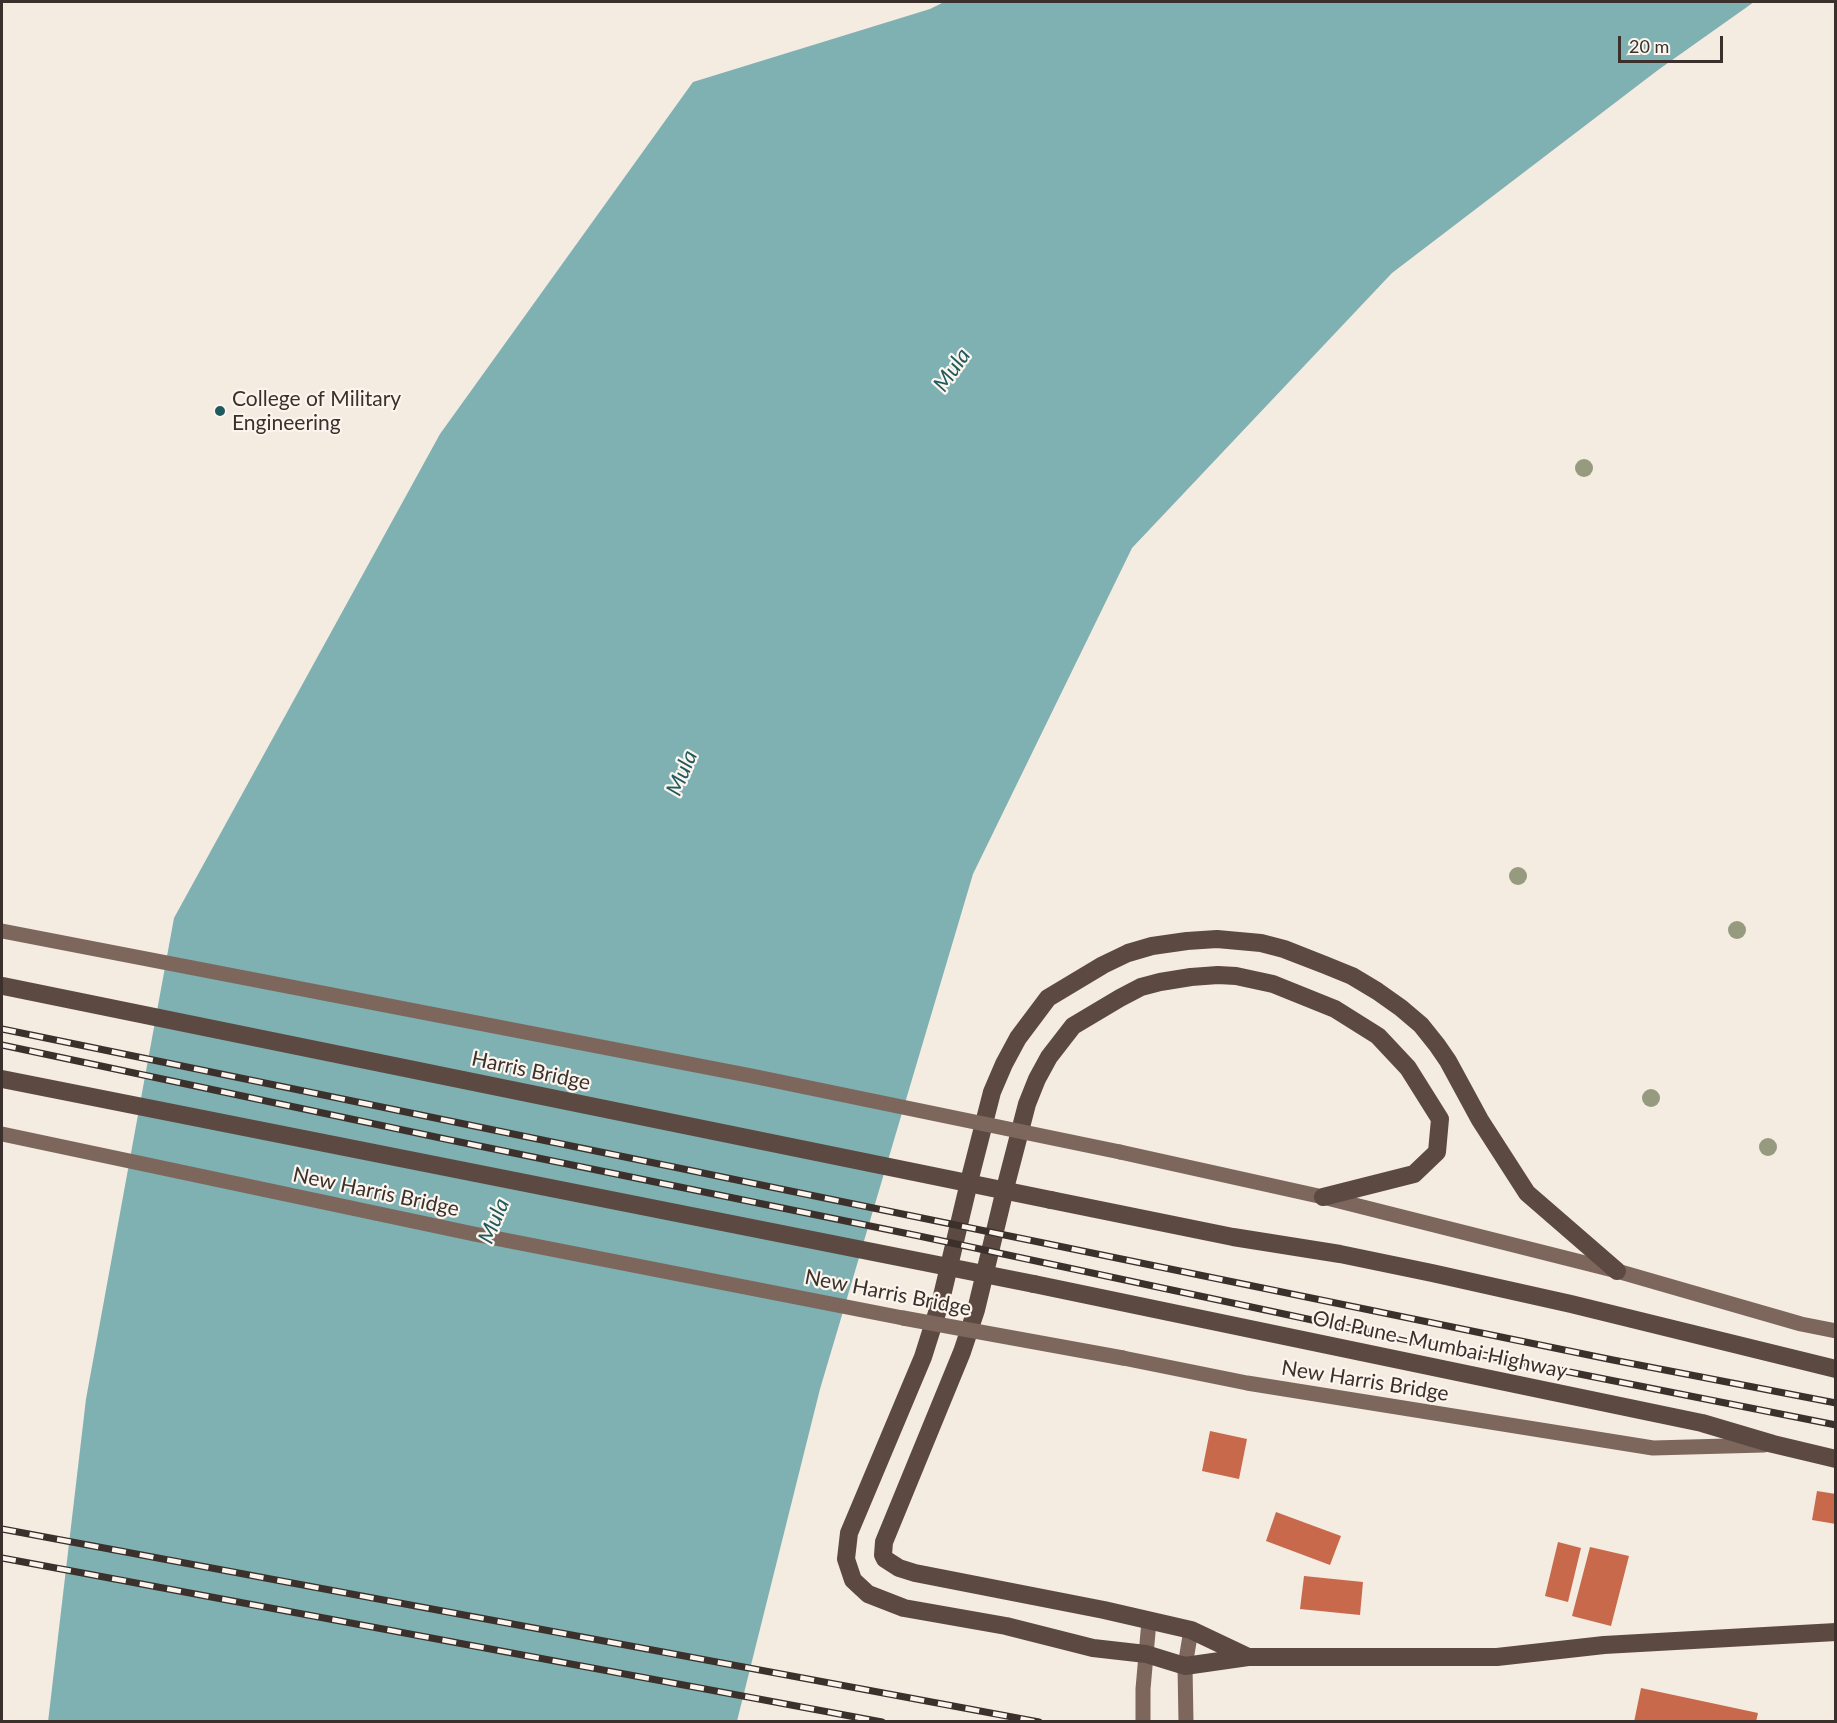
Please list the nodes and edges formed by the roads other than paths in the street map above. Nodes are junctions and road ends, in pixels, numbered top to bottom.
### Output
1 (2, 931) edge
2 (2, 986) edge
3 (2, 1079) edge
4 (2, 1134) edge
5 (1323, 1197) junction
6 (1617, 1270) junction
7 (1836, 1331) edge
8 (1836, 1369) edge
9 (1773, 1444) junction
10 (1836, 1459) edge
11 (1149, 1621) junction
12 (1191, 1630) junction
13 (1836, 1632) edge
14 (1146, 1654) junction
15 (1248, 1658) junction
16 (1185, 1666) junction
17 (1143, 1722) edge
18 (1186, 1722) edge

1 - 5 main road, bridge
2 - 8 highway, Harris Bridge, bridge
3 - 9 highway, Old Pune–Mumbai Highway, bridge
4 - 9 main road, New Harris Bridge, bridge
5 - 6 main road
5 - 11 highway
6 - 7 main road
6 - 14 highway
9 - 10 highway, Old Pune–Mumbai Highway
11 - 12 highway
11 - 14 main road
12 - 15 highway
12 - 16 main road
13 - 15 highway
14 - 16 highway
14 - 17 main road
15 - 16 highway
16 - 18 main road

